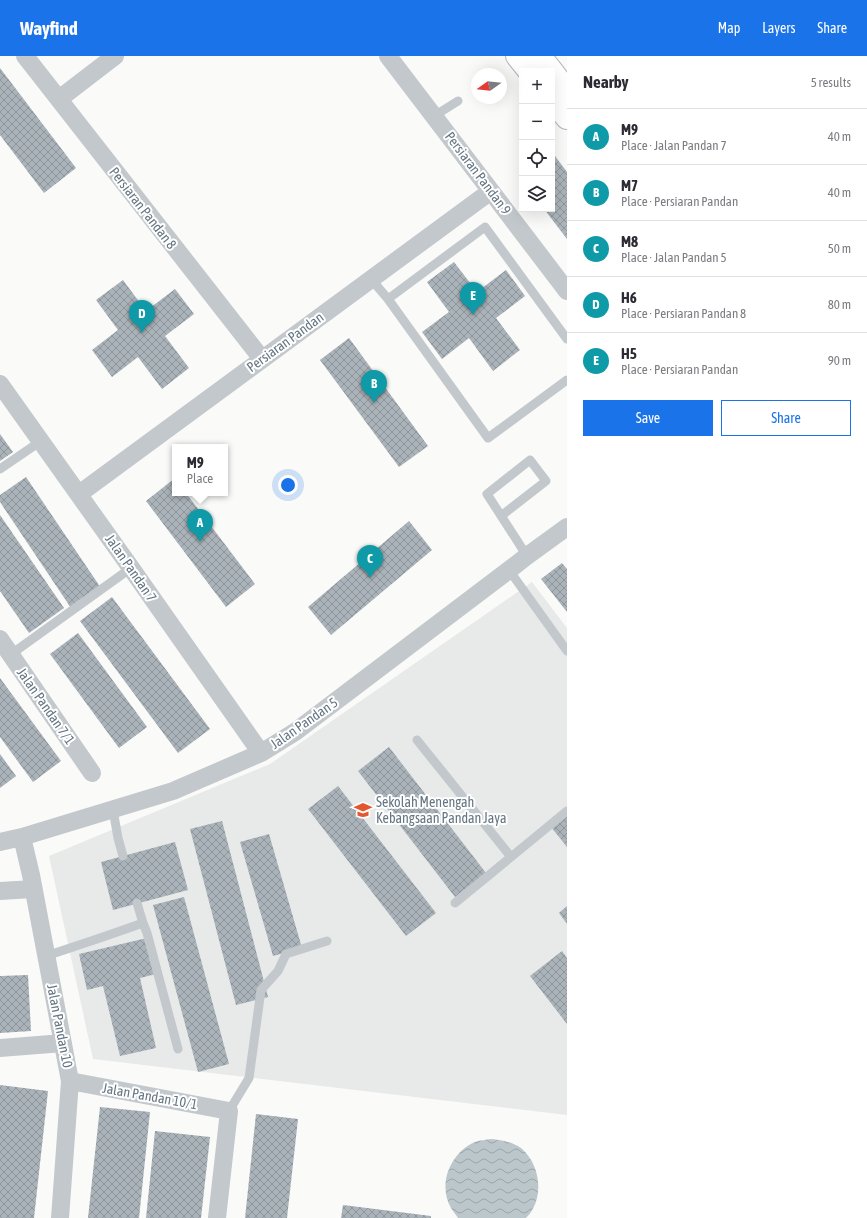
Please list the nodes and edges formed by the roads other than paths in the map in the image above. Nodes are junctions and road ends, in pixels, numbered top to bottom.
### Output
1 (25, 56) edge
2 (115, 56) edge
3 (388, 56) edge
4 (516, 56) edge
5 (540, 56) edge
6 (526, 68) edge
7 (550, 68) edge
8 (555, 75) edge
9 (567, 91) edge
10 (59, 99) junction
11 (458, 101) dead end
12 (555, 104) edge
13 (434, 116) junction
14 (567, 118) edge
15 (491, 191) junction
16 (371, 279) junction
17 (567, 291) edge
18 (388, 299) junction
19 (567, 339) edge
20 (262, 359) junction
21 (567, 380) edge
22 (0, 384) edge
23 (41, 441) junction
24 (0, 469) edge
25 (79, 494) junction
26 (501, 516) junction
27 (567, 527) edge
28 (527, 556) junction
29 (131, 568) junction
30 (509, 570) junction
31 (0, 640) edge
32 (567, 651) edge
33 (10, 654) junction
34 (417, 740) dead end
35 (261, 754) junction
36 (92, 773) dead end
37 (113, 810) junction
38 (567, 811) edge
39 (22, 836) junction
40 (0, 842) edge
41 (123, 856) dead end
42 (510, 857) junction
43 (33, 889) junction
44 (0, 891) edge
45 (455, 902) dead end
46 (137, 903) dead end
47 (142, 922) junction
48 (327, 941) dead end
49 (46, 956) junction
50 (63, 1043) junction
51 (0, 1048) edge
52 (178, 1049) dead end
53 (70, 1081) junction
54 (229, 1111) junction
55 (60, 1218) edge
56 (217, 1218) edge

1 - 10 street, Persiaran Pandan 8
2 - 10 street
3 - 13 street, Persiaran Pandan 9
4 - 6 main road
5 - 7 main road
8 - 9 main road
10 - 20 street, Persiaran Pandan 8
11 - 13 lane
12 - 14 main road
13 - 15 street, Persiaran Pandan 9
15 - 16 street, Persiaran Pandan
15 - 17 street, Persiaran Pandan 9
16 - 18 lane
16 - 20 street, Persiaran Pandan
18 - 19 lane
18 - 21 lane
20 - 25 street, Persiaran Pandan
22 - 23 street, Jalan Pandan 7
23 - 24 lane
23 - 25 street, Jalan Pandan 7
25 - 29 street, Jalan Pandan 7
26 - 26 lane
26 - 28 lane
27 - 28 street, Jalan Pandan 5
28 - 30 street, Jalan Pandan 5
29 - 33 lane
29 - 35 street, Jalan Pandan 7
30 - 32 lane
30 - 35 street, Jalan Pandan 5
31 - 33 street, Jalan Pandan 7/1
33 - 36 street, Jalan Pandan 7/1
34 - 42 lane
35 - 37 street, Jalan Pandan 5
37 - 39 street, Jalan Pandan 5
37 - 41 lane
38 - 42 lane
39 - 40 street, Jalan Pandan 5
39 - 43 street, Jalan Pandan 10
42 - 45 lane
43 - 44 street
43 - 49 street, Jalan Pandan 10
46 - 47 lane
47 - 49 lane
47 - 52 lane
48 - 54 lane
49 - 50 street, Jalan Pandan 10
50 - 51 street
50 - 53 street, Jalan Pandan 10
53 - 54 street, Jalan Pandan 10/1
53 - 55 street, Jalan Pandan 10
54 - 56 street

